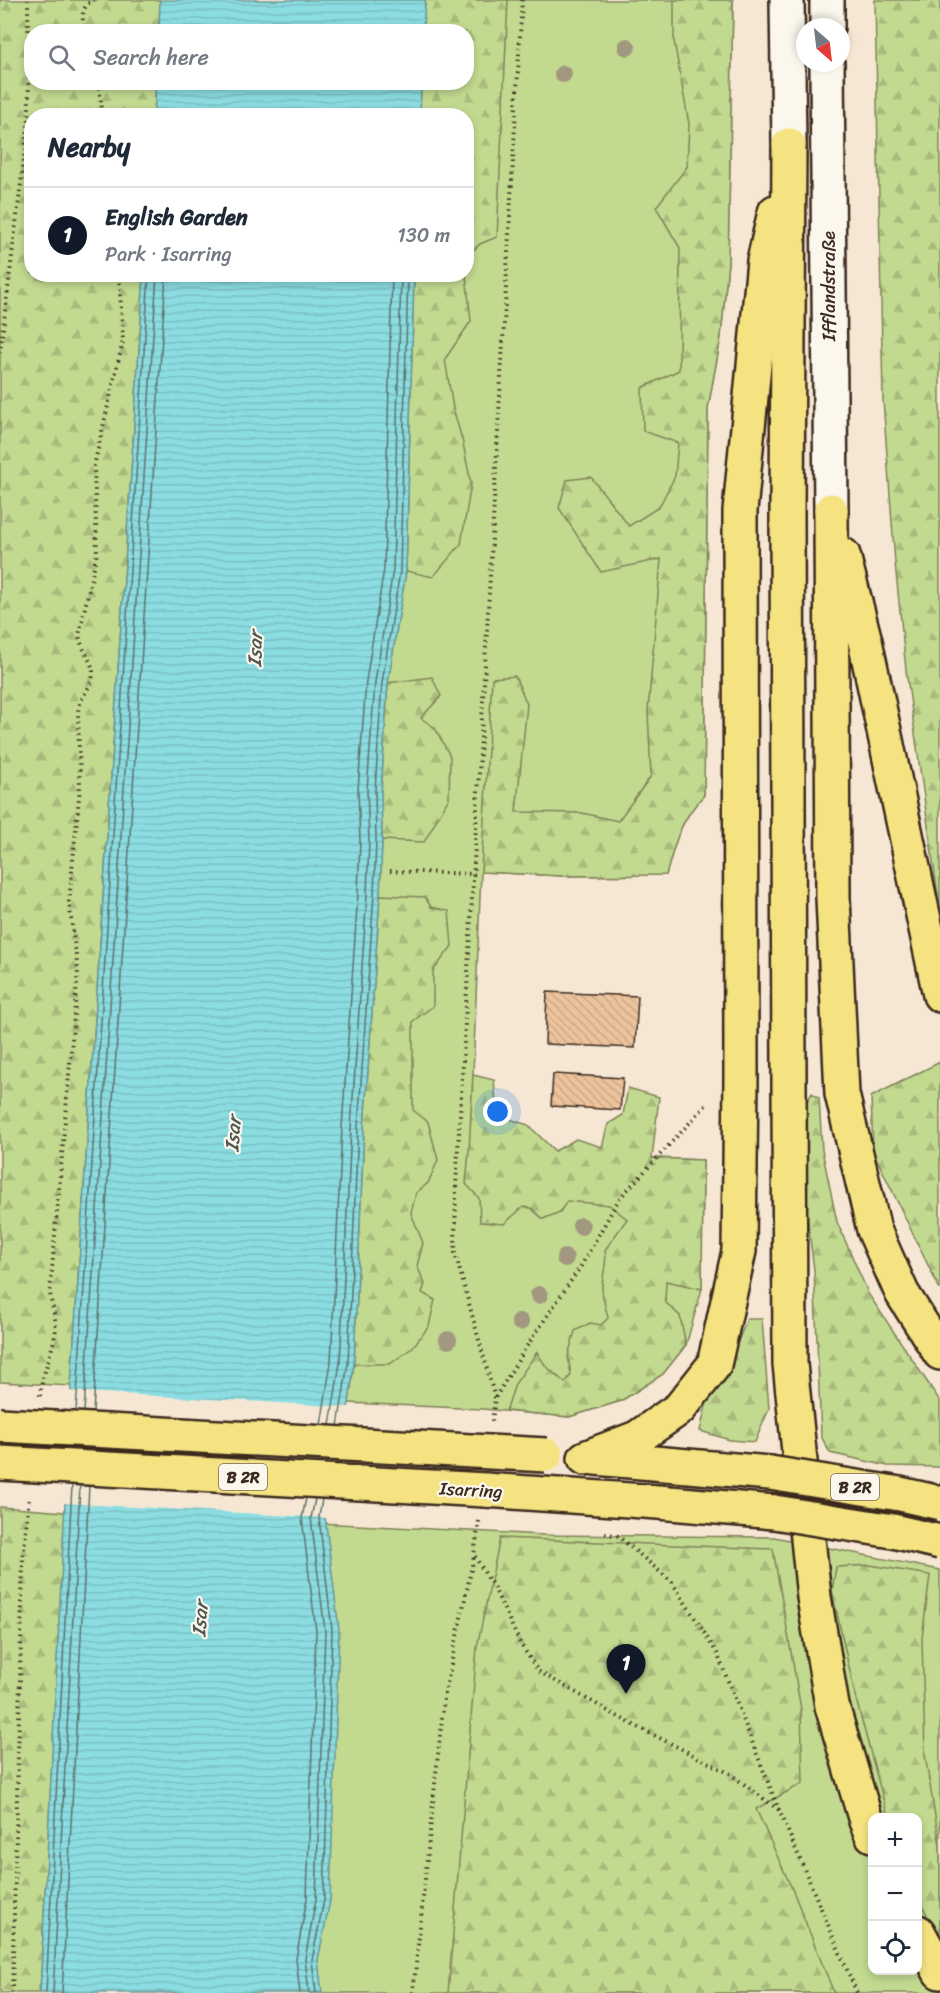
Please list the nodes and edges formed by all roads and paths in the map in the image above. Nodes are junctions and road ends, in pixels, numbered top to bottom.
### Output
1 (28, 0) edge
2 (94, 0) edge
3 (522, 0) edge
4 (787, 0) edge
5 (826, 0) edge
6 (827, 18) edge
7 (28, 24) edge
8 (83, 24) edge
9 (827, 72) edge
10 (29, 90) edge
11 (99, 90) edge
12 (29, 108) edge
13 (102, 108) edge
14 (789, 145) junction
15 (24, 159) edge
16 (119, 282) edge
17 (0, 353) edge
18 (831, 510) junction
19 (390, 872) dead end
20 (475, 874) junction
21 (940, 995) edge
22 (709, 1102) dead end
23 (940, 1353) edge
24 (495, 1398) junction
25 (39, 1401) dead end
26 (0, 1425) edge
27 (491, 1432) dead end
28 (585, 1458) junction
29 (0, 1463) edge
30 (30, 1492) dead end
31 (940, 1503) edge
32 (480, 1510) dead end
33 (597, 1531) dead end
34 (940, 1542) edge
35 (474, 1556) junction
36 (779, 1810) junction
37 (868, 1825) edge
38 (922, 1939) edge
39 (940, 1972) edge
40 (12, 1993) edge
41 (413, 1993) edge
42 (857, 1993) edge

1 - 7 path
2 - 8 path
3 - 20 path
4 - 14 main road
5 - 6 main road
9 - 18 main road, Ifflandstraße
10 - 12 path
11 - 13 path
14 - 28 highway
14 - 37 highway
15 - 17 path
16 - 25 path
18 - 21 highway
18 - 23 highway
19 - 20 path
20 - 24 path
22 - 24 path
24 - 27 path
26 - 28 highway, B 2R, bridge
28 - 31 highway, B 2R, bridge
29 - 34 highway, Isarring / B 2R, bridge
30 - 40 path
32 - 35 path
33 - 36 path
35 - 36 path
35 - 41 path
36 - 42 path
38 - 39 highway

